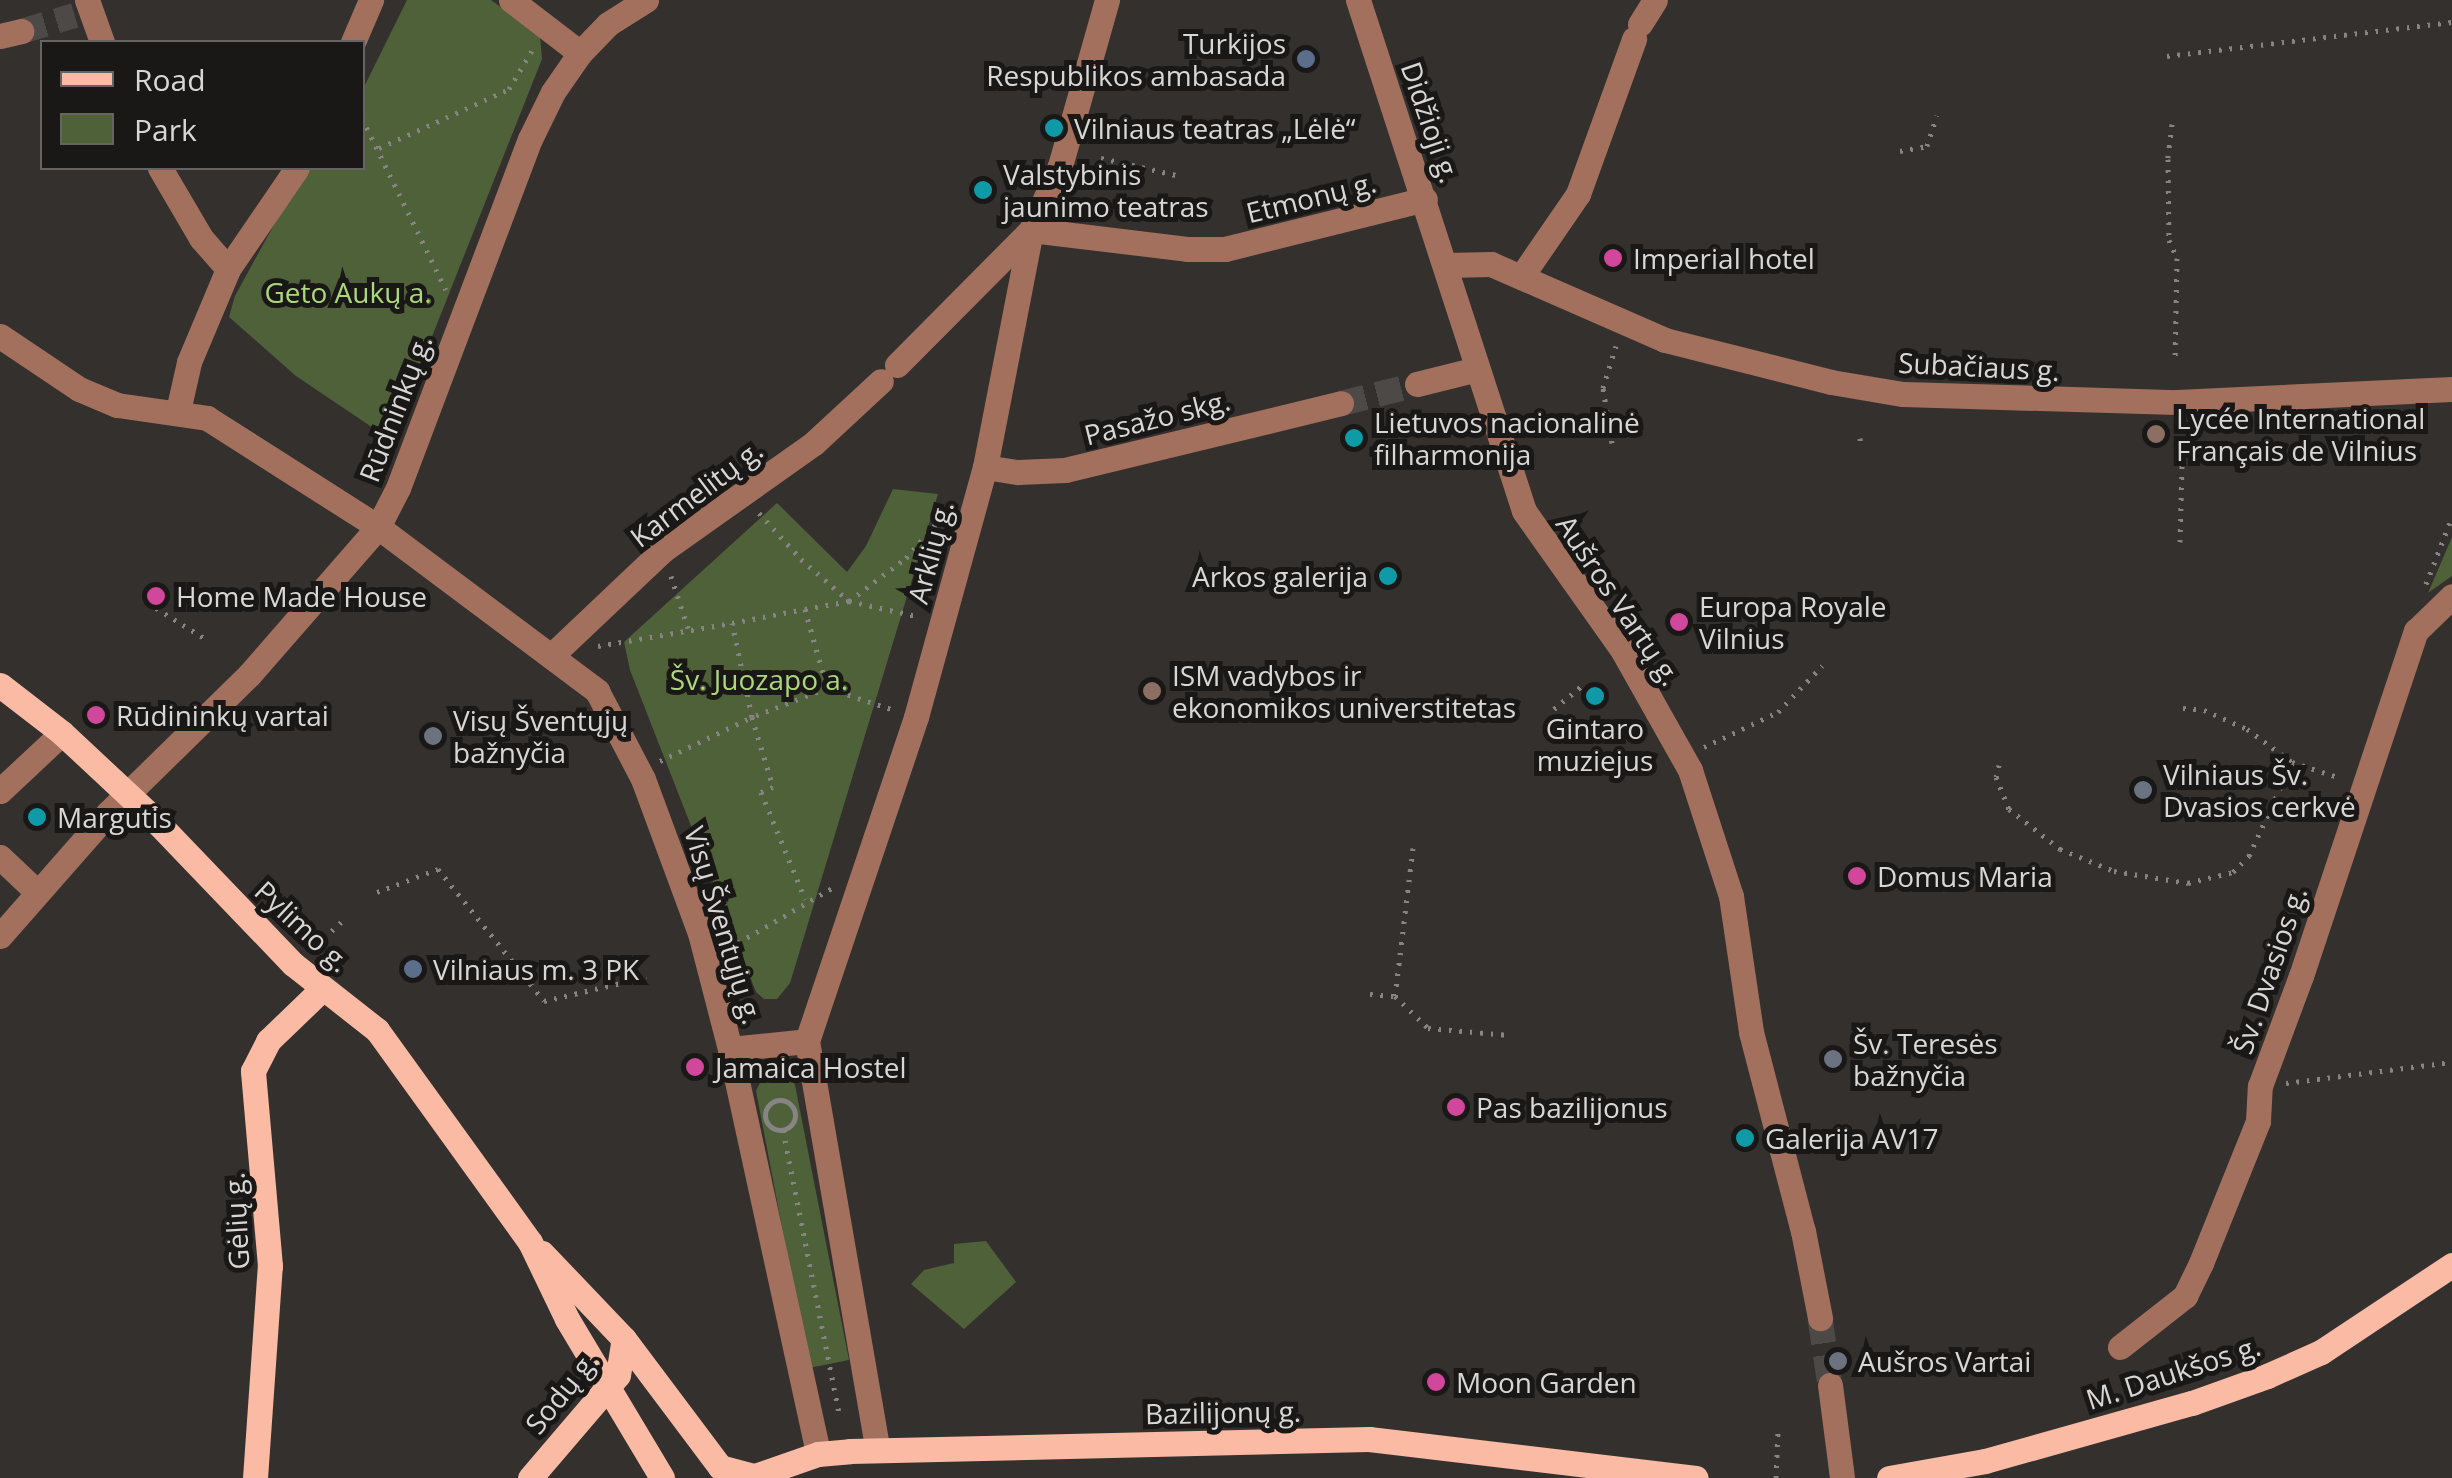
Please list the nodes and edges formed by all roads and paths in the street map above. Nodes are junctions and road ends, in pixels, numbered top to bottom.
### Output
1 (371, 0) edge
2 (511, 0) edge
3 (646, 0) edge
4 (1107, 0) edge
5 (1358, 0) edge
6 (1655, 0) edge
7 (84, 8) edge
8 (2452, 22) edge
9 (546, 26) junction
10 (101, 40) edge
11 (354, 40) edge
12 (580, 53) junction
13 (2166, 56) dead end
14 (1937, 116) dead end
15 (365, 123) edge
16 (2172, 124) dead end
17 (379, 148) junction
18 (1900, 151) dead end
19 (1102, 158) dead end
20 (161, 170) edge
21 (296, 170) edge
22 (1176, 174) dead end
23 (1426, 199) junction
24 (1031, 230) junction
25 (1446, 265) junction
26 (228, 268) junction
27 (1522, 277) junction
28 (467, 306) junction
29 (1623, 324) junction
30 (0, 336) edge
31 (2175, 359) dead end
32 (1477, 370) junction
33 (1418, 384) tunnel mouth
34 (2452, 389) edge
35 (1341, 403) tunnel mouth
36 (178, 411) junction
37 (1860, 438) dead end
38 (1612, 444) dead end
39 (1861, 447) dead end
40 (2182, 465) dead end
41 (985, 467) junction
42 (740, 493) junction
43 (946, 512) dead end
44 (2452, 517) edge
45 (378, 527) junction
46 (2180, 542) dead end
47 (663, 550) junction
48 (2452, 596) edge
49 (849, 601) junction
50 (156, 608) dead end
51 (805, 608) junction
52 (2429, 614) junction
53 (732, 622) junction
54 (942, 622) junction
55 (688, 629) junction
56 (204, 638) dead end
57 (551, 656) junction
58 (1822, 666) dead end
59 (0, 685) edge
60 (1581, 686) dead end
61 (827, 688) junction
62 (2183, 708) dead end
63 (1554, 709) dead end
64 (752, 716) junction
65 (916, 717) junction
66 (62, 733) junction
67 (1683, 756) junction
68 (2292, 762) junction
69 (1999, 765) dead end
70 (639, 770) junction
71 (2364, 783) junction
72 (0, 792) edge
73 (128, 795) junction
74 (1413, 848) dead end
75 (0, 857) edge
76 (866, 872) junction
77 (37, 892) junction
78 (377, 892) dead end
79 (806, 899) junction
80 (342, 920) dead end
81 (0, 936) edge
82 (324, 938) dead end
83 (708, 961) junction
84 (646, 977) dead end
85 (323, 988) junction
86 (1370, 994) dead end
87 (1395, 996) junction
88 (1509, 1035) dead end
89 (807, 1041) junction
90 (730, 1049) junction
91 (2452, 1062) edge
92 (2260, 1086) junction
93 (783, 1130) junction
94 (530, 1242) junction
95 (2452, 1265) edge
96 (1820, 1318) tunnel mouth
97 (624, 1339) junction
98 (2120, 1347) dead end
99 (1830, 1385) tunnel mouth
100 (607, 1389) junction
101 (873, 1412) junction
102 (840, 1417) junction
103 (810, 1420) junction
104 (1778, 1430) dead end
105 (878, 1450) junction
106 (818, 1454) junction
107 (1987, 1469) edge
108 (719, 1472) edge
109 (752, 1477) edge
110 (255, 1478) edge
111 (530, 1478) edge
112 (662, 1478) edge
113 (1696, 1478) edge
114 (1776, 1478) edge
115 (1842, 1478) edge
116 (1889, 1478) edge

1 - 11 street
2 - 9 street
3 - 12 street, Rūdninkų g.
4 - 24 street, Arklių g.
5 - 23 street, Didžioji g.
6 - 27 street
7 - 10 street
8 - 13 path
9 - 12 street
9 - 17 path
12 - 28 street, Rūdninkų g.
14 - 18 path
15 - 17 path
16 - 31 path
17 - 28 path
19 - 22 path
20 - 26 street
21 - 26 street
23 - 24 street, Etmonų g.
23 - 25 street, Didžioji g.
24 - 41 street, Arklių g.
24 - 42 street, Karmelitų g.
25 - 27 street, Subačiaus g.
25 - 32 street, Aušros Vartų g.
26 - 36 street
27 - 29 street, Subačiaus g.
28 - 45 street, Rūdninkų g.
29 - 34 street, Subačiaus g.
29 - 38 path
30 - 36 street, Visų Šventųjų g.
32 - 33 street
32 - 67 street, Aušros Vartų g.
35 - 41 street, Pasažo skg.
36 - 45 street, Visų Šventųjų g.
37 - 39 path
40 - 46 path
41 - 54 street, Arklių g.
42 - 47 street, Karmelitų g.
42 - 49 path
43 - 49 path
44 - 52 path
45 - 57 street, Visų Šventųjų g.
45 - 73 street, Rūdninkų g.
47 - 55 path
47 - 57 street, Karmelitų g.
48 - 52 street, Šv. Dvasios g.
49 - 51 path
49 - 54 path
50 - 56 path
51 - 53 path
51 - 61 path
52 - 71 street, Šv. Dvasios g.
53 - 55 path
53 - 64 path
54 - 65 street, Arklių g.
55 - 57 path
57 - 70 street, Visų Šventųjų g.
58 - 67 path
59 - 66 main road, Pylimo g.
60 - 63 path
61 - 64 path
61 - 65 path
62 - 68 path
64 - 70 path
64 - 79 path
65 - 76 street, Arklių g.
66 - 72 street
66 - 73 main road, Pylimo g.
67 - 96 street, Aušros Vartų g.
68 - 69 path
68 - 71 path
70 - 83 street, Visų Šventųjų g.
71 - 92 street, Šv. Dvasios g.
73 - 77 street, Rūdninkų g.
73 - 85 main road, Pylimo g.
74 - 87 path
75 - 77 street
76 - 79 path
76 - 89 street, Arklių g.
77 - 81 street, Rūdninkų g.
78 - 84 path
79 - 83 path
80 - 82 path
83 - 90 street, Visų Šventųjų g.
85 - 94 main road, Pylimo g.
85 - 110 main road, Gėlių g.
86 - 87 path
87 - 88 path
89 - 90 street
89 - 101 street
90 - 103 street, Visų Šventųjų g.
91 - 92 path
92 - 98 street, Šv. Dvasios g.
93 - 93 path
93 - 102 path
94 - 97 main road, Pylimo g.
94 - 100 main road, Pylimo g.
95 - 107 main road, M. Daukšos g.
97 - 100 main road, Sodų g.
97 - 108 main road, Pylimo g.
99 - 115 street
100 - 111 main road, Sodų g.
100 - 112 main road, Pylimo g.
101 - 102 path
101 - 105 street
102 - 103 path
103 - 106 street, Visų Šventųjų g.
104 - 114 path
105 - 106 main road, Bazilijonų g.
105 - 113 main road, Bazilijonų g.
106 - 109 main road, Bazilijonų g.
107 - 116 main road, M. Daukšos g.
108 - 109 main road, Bazilijonų g.

